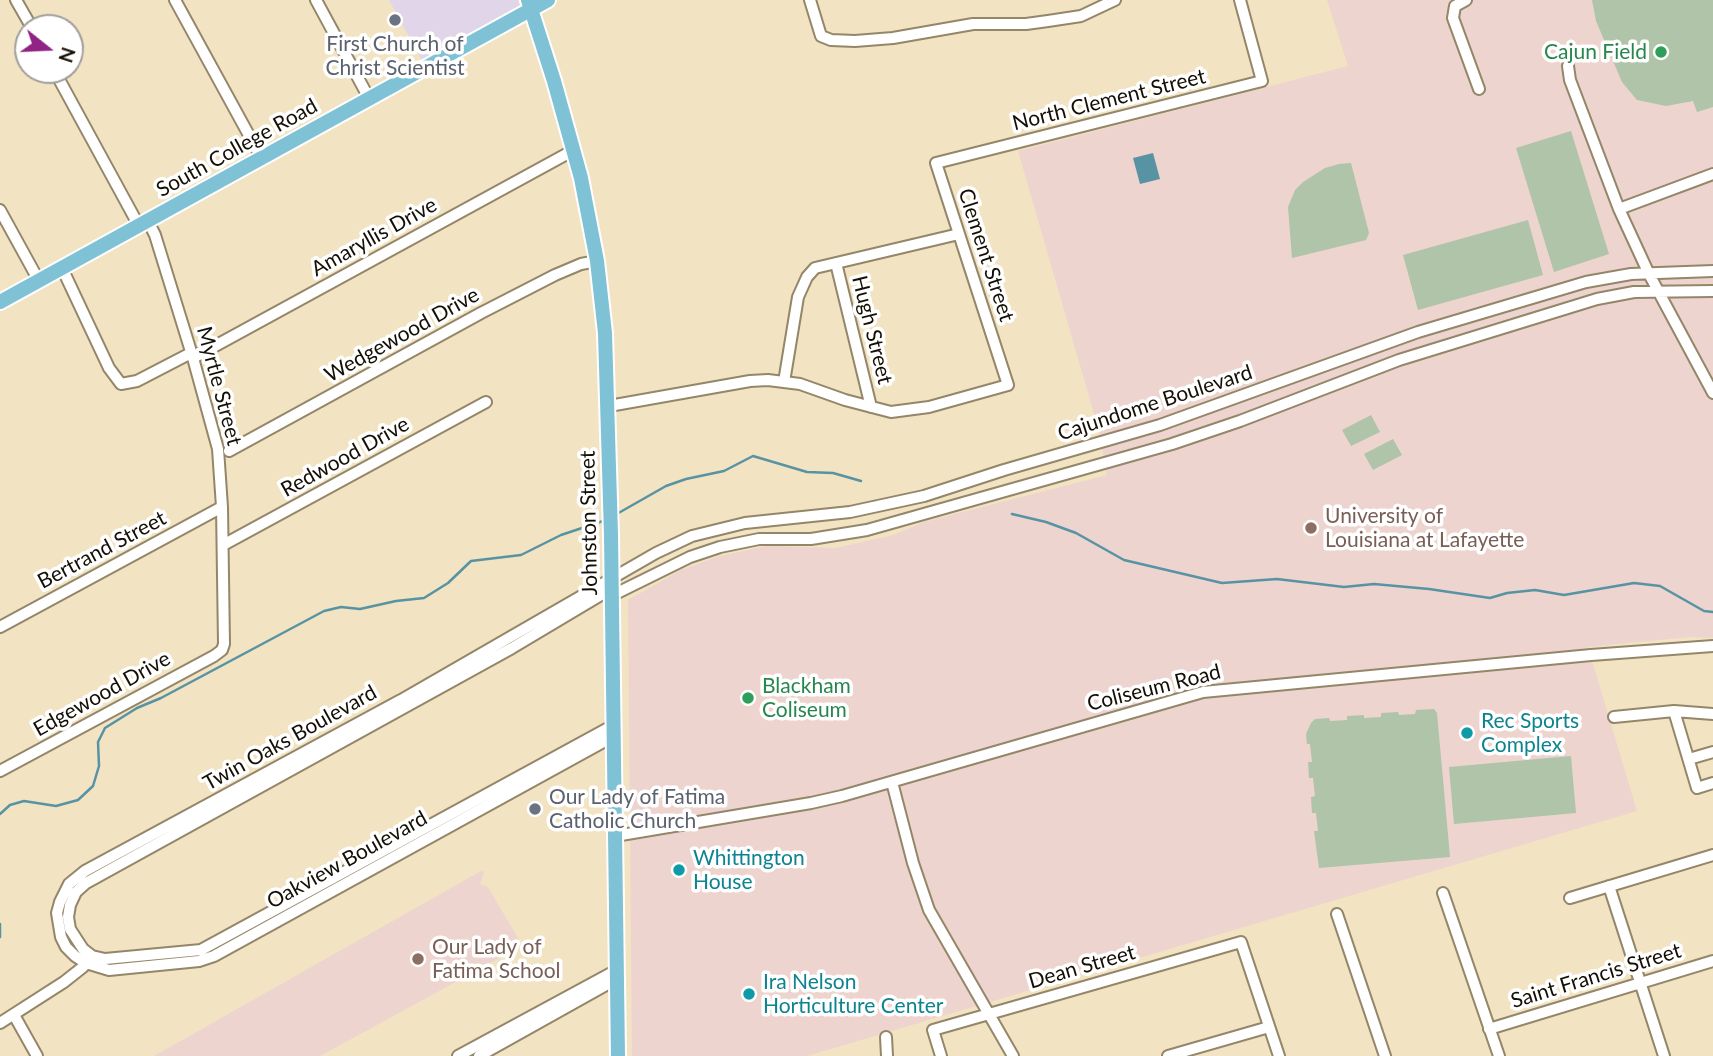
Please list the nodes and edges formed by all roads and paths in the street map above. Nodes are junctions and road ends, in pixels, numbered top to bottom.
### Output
1 (175, 0) edge
2 (316, 0) edge
3 (548, 0) edge
4 (810, 0) edge
5 (1115, 0) edge
6 (1240, 0) edge
7 (1466, 0) edge
8 (529, 4) edge
9 (1568, 66) dead end
10 (62, 84) edge
11 (1479, 89) dead end
12 (370, 100) junction
13 (574, 150) junction
14 (965, 156) joint
15 (262, 159) junction
16 (1713, 174) edge
17 (1619, 209) junction
18 (0, 210) edge
19 (143, 224) junction
20 (959, 234) junction
21 (597, 261) junction
22 (836, 263) junction
23 (62, 268) junction
24 (1713, 271) edge
25 (1649, 274) junction
26 (39, 281) junction
27 (1713, 291) edge
28 (1660, 292) junction
29 (0, 302) edge
30 (192, 356) junction
31 (784, 382) junction
32 (1713, 393) edge
33 (486, 402) dead end
34 (609, 406) junction
35 (871, 407) junction
36 (1127, 434) junction
37 (229, 451) dead end
38 (1134, 455) junction
39 (901, 501) junction
40 (222, 507) junction
41 (906, 519) junction
42 (223, 545) junction
43 (611, 588) junction
44 (0, 627) edge
45 (1713, 646) edge
46 (222, 650) joint
47 (1674, 711) junction
48 (1713, 714) edge
49 (1614, 717) dead end
50 (614, 731) junction
51 (1713, 752) edge
52 (1689, 759) junction
53 (0, 771) edge
54 (892, 782) junction
55 (1713, 783) edge
56 (615, 836) junction
57 (1713, 855) edge
58 (1609, 886) junction
59 (1443, 893) dead end
60 (1570, 898) dead end
61 (1337, 914) dead end
62 (89, 960) junction
63 (1713, 961) edge
64 (617, 974) junction
65 (1641, 983) junction
66 (989, 1014) junction
67 (14, 1015) junction
68 (0, 1023) edge
69 (1269, 1027) junction
70 (1489, 1028) junction
71 (508, 1034) junction
72 (886, 1037) dead end
73 (37, 1056) edge
74 (458, 1056) edge
75 (479, 1056) edge
76 (618, 1056) edge
77 (887, 1056) edge
78 (940, 1056) edge
79 (1013, 1056) edge
80 (1168, 1056) edge
81 (1279, 1056) edge
82 (1385, 1056) edge
83 (1499, 1056) edge
84 (1664, 1056) edge

1 - 15 street
2 - 12 street
3 - 8 main road, South College Road
4 - 5 street
6 - 14 street, North Clement Street
7 - 11 street
8 - 12 main road, South College Road
8 - 13 main road, Johnston Street
9 - 17 street
10 - 19 street, Myrtle Street
12 - 15 main road, South College Road
13 - 21 main road, Johnston Street
13 - 30 street, Amaryllis Drive
14 - 20 street, Clement Street
15 - 19 main road, South College Road
16 - 17 street
17 - 25 street
18 - 26 street
19 - 23 main road, South College Road
19 - 30 street, Myrtle Street
20 - 22 street
20 - 35 street, Clement Street
21 - 34 main road, Johnston Street
21 - 37 street, Wedgewood Drive
22 - 31 street
22 - 35 street, Hugh Street
23 - 26 main road, South College Road
23 - 30 street, Amaryllis Drive
24 - 25 street, Cajundome Boulevard
25 - 28 street
25 - 36 street, Cajundome Boulevard
26 - 29 main road, South College Road
27 - 28 street, Cajundome Boulevard
28 - 32 street
28 - 38 street, Cajundome Boulevard
30 - 40 street, Myrtle Street
31 - 34 street
31 - 35 street
33 - 42 street, Redwood Drive
34 - 43 main road, Johnston Street
36 - 38 street
36 - 39 street, Cajundome Boulevard
38 - 41 street, Cajundome Boulevard
39 - 41 street
39 - 43 street, Cajundome Boulevard
40 - 42 street, Myrtle Street
40 - 44 street, Bertrand Street
41 - 43 street, Cajundome Boulevard
42 - 46 street, Myrtle Street
43 - 50 main road, Johnston Street
43 - 62 street, Twin Oaks Boulevard
45 - 54 street, Coliseum Road
46 - 53 street, Edgewood Drive
47 - 48 street
47 - 49 street
47 - 52 street
50 - 56 main road, Johnston Street
50 - 62 street, Oakview Boulevard
51 - 52 street
52 - 55 street
54 - 56 street, Coliseum Road
54 - 66 street
56 - 64 main road, Johnston Street
57 - 58 street
58 - 60 street
58 - 65 street
59 - 70 street
61 - 82 street
62 - 67 street
63 - 65 street, Saint Francis Street
64 - 71 street
64 - 76 main road, Johnston Street
65 - 70 street, Saint Francis Street
65 - 84 street
66 - 69 street, Dean Street
66 - 78 street, Dean Street
66 - 79 street
67 - 68 street
67 - 73 street
69 - 80 street
69 - 81 street
70 - 83 street
71 - 74 street
71 - 75 street
72 - 77 street

